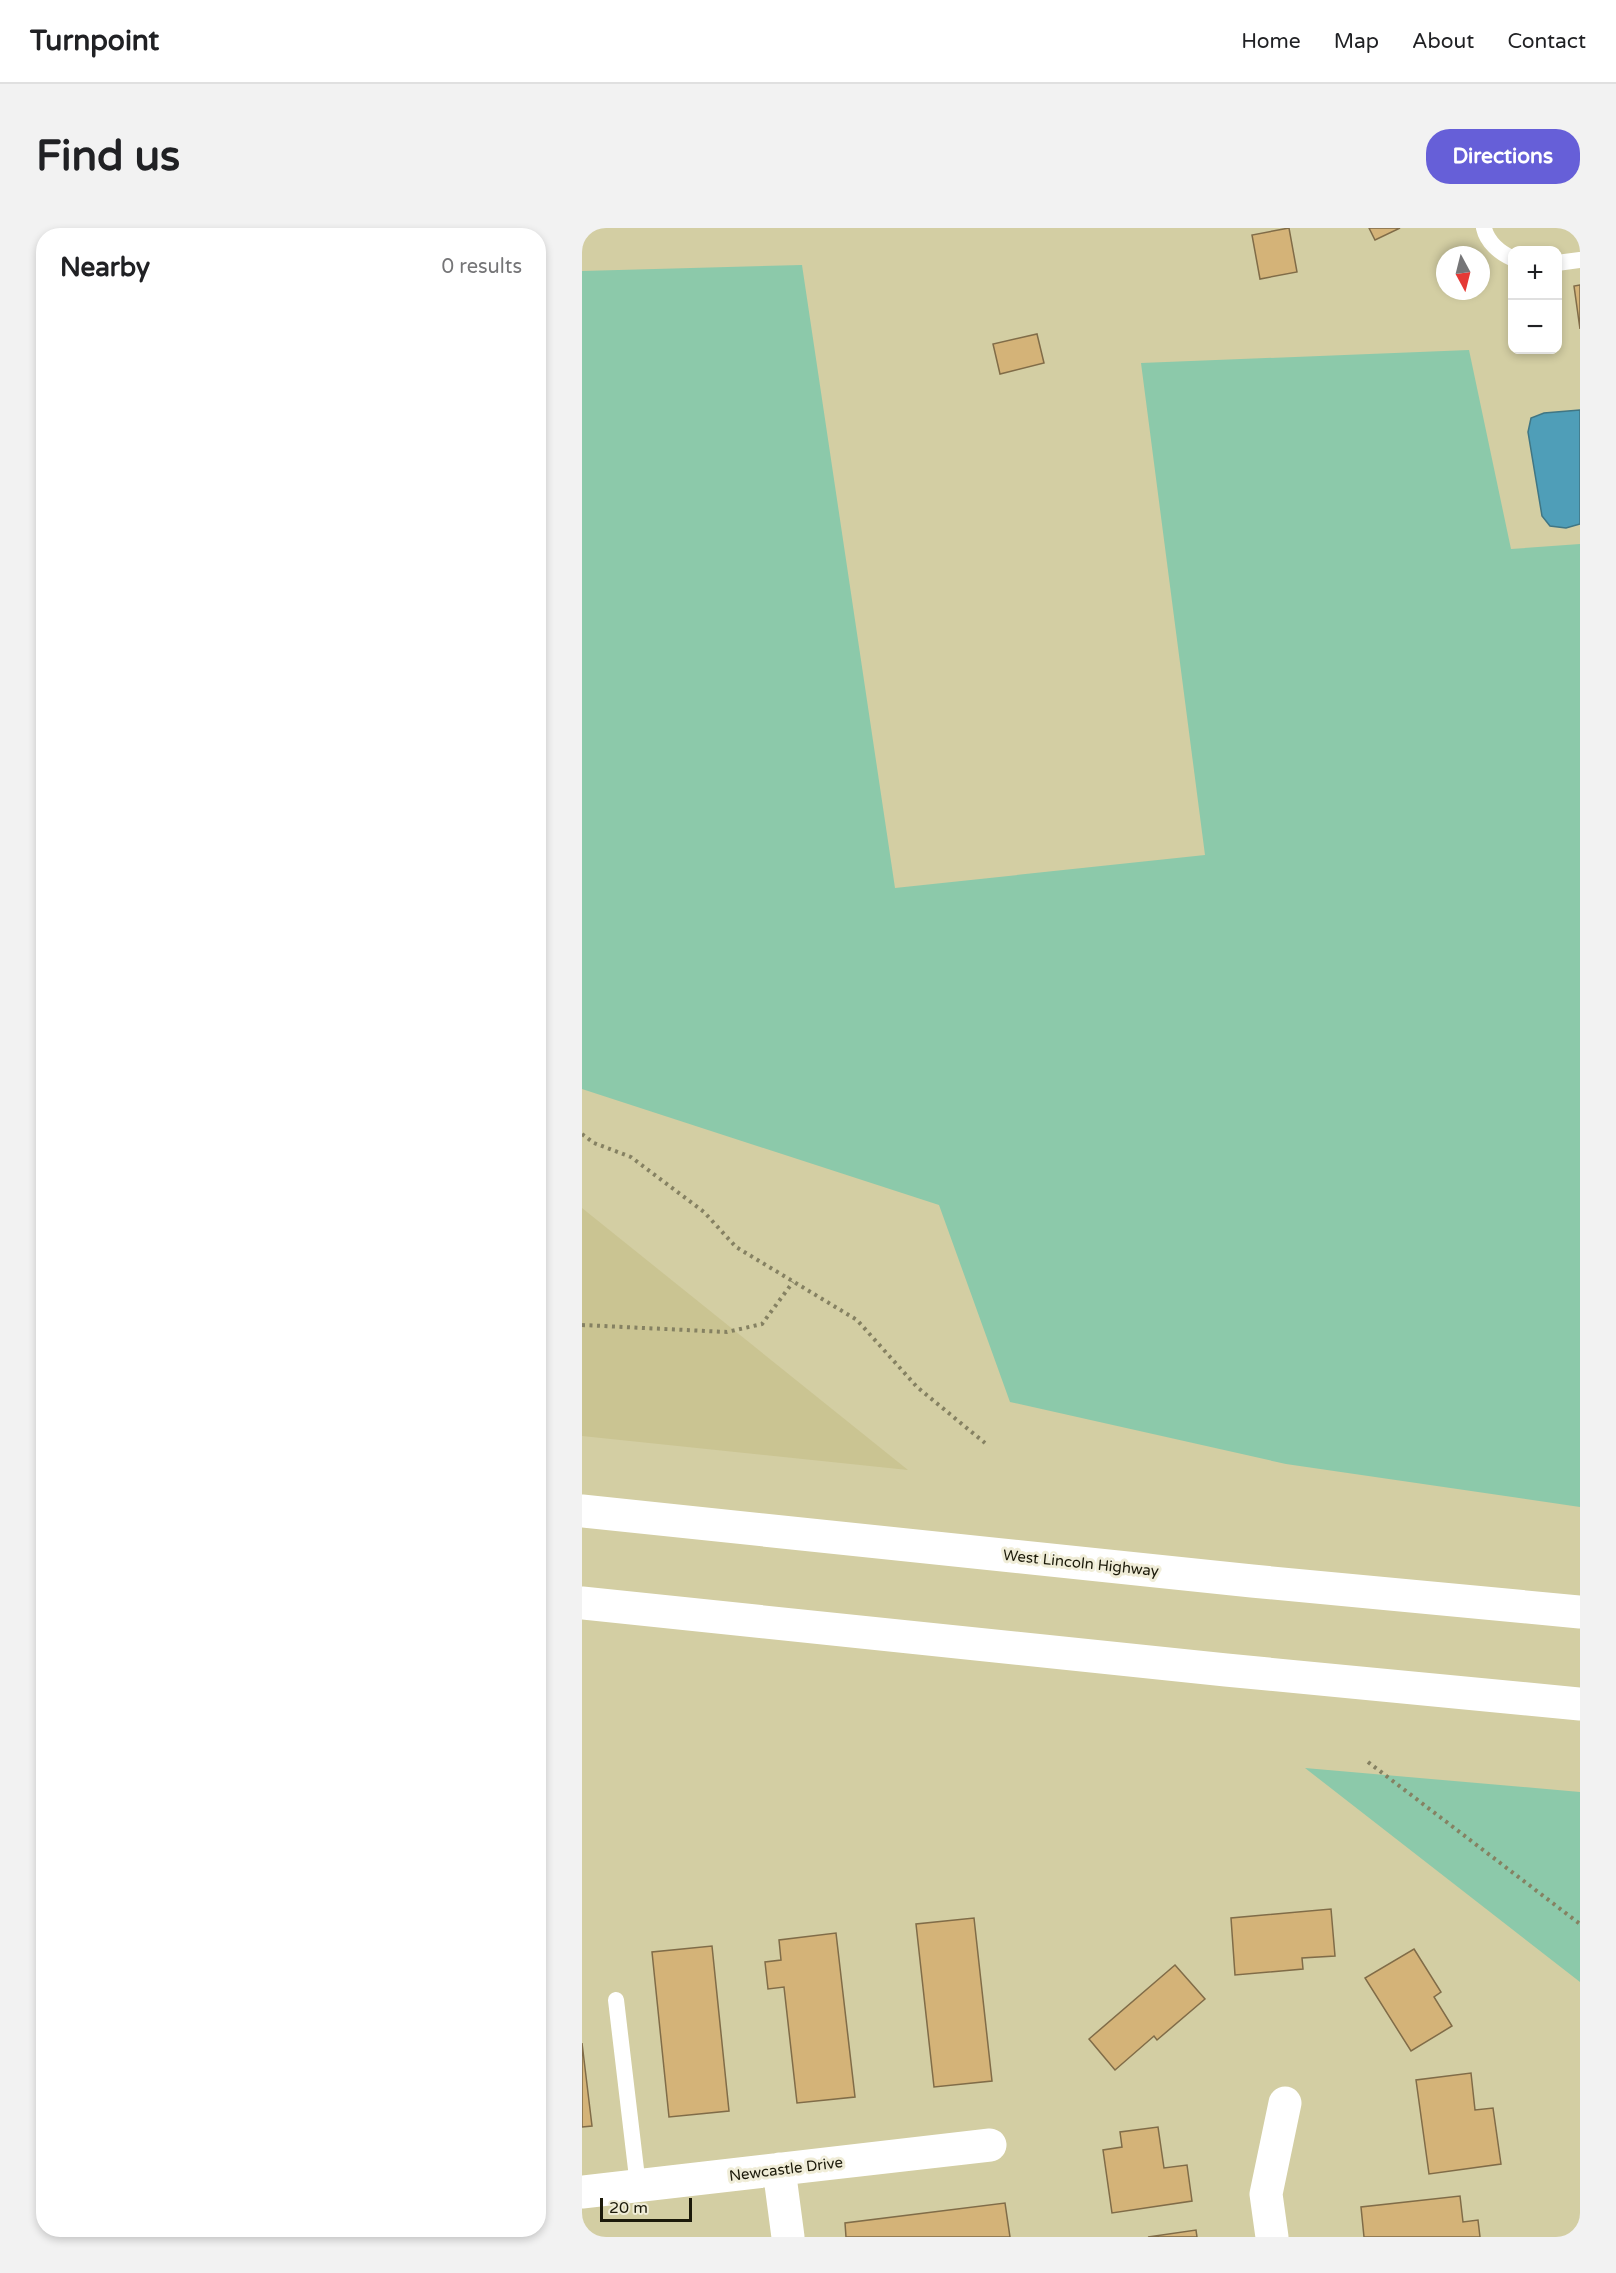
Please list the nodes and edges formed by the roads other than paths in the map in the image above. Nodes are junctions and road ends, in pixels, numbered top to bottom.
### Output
1 (1484, 228) edge
2 (1508, 257) edge
3 (1580, 260) edge
4 (1562, 262) edge
5 (582, 1511) edge
6 (582, 1603) edge
7 (1580, 1612) edge
8 (1580, 1704) edge
9 (616, 2000) dead end
10 (1285, 2103) dead end
11 (990, 2145) dead end
12 (779, 2169) junction
13 (638, 2186) junction
14 (582, 2192) edge
15 (788, 2237) edge
16 (1272, 2237) edge

1 - 2 lane
3 - 4 lane
5 - 7 main road, West Lincoln Highway
6 - 8 main road
9 - 13 lane
10 - 16 main road
11 - 12 main road, Newcastle Drive
12 - 13 main road, Newcastle Drive
12 - 15 main road
13 - 14 main road, Newcastle Drive

